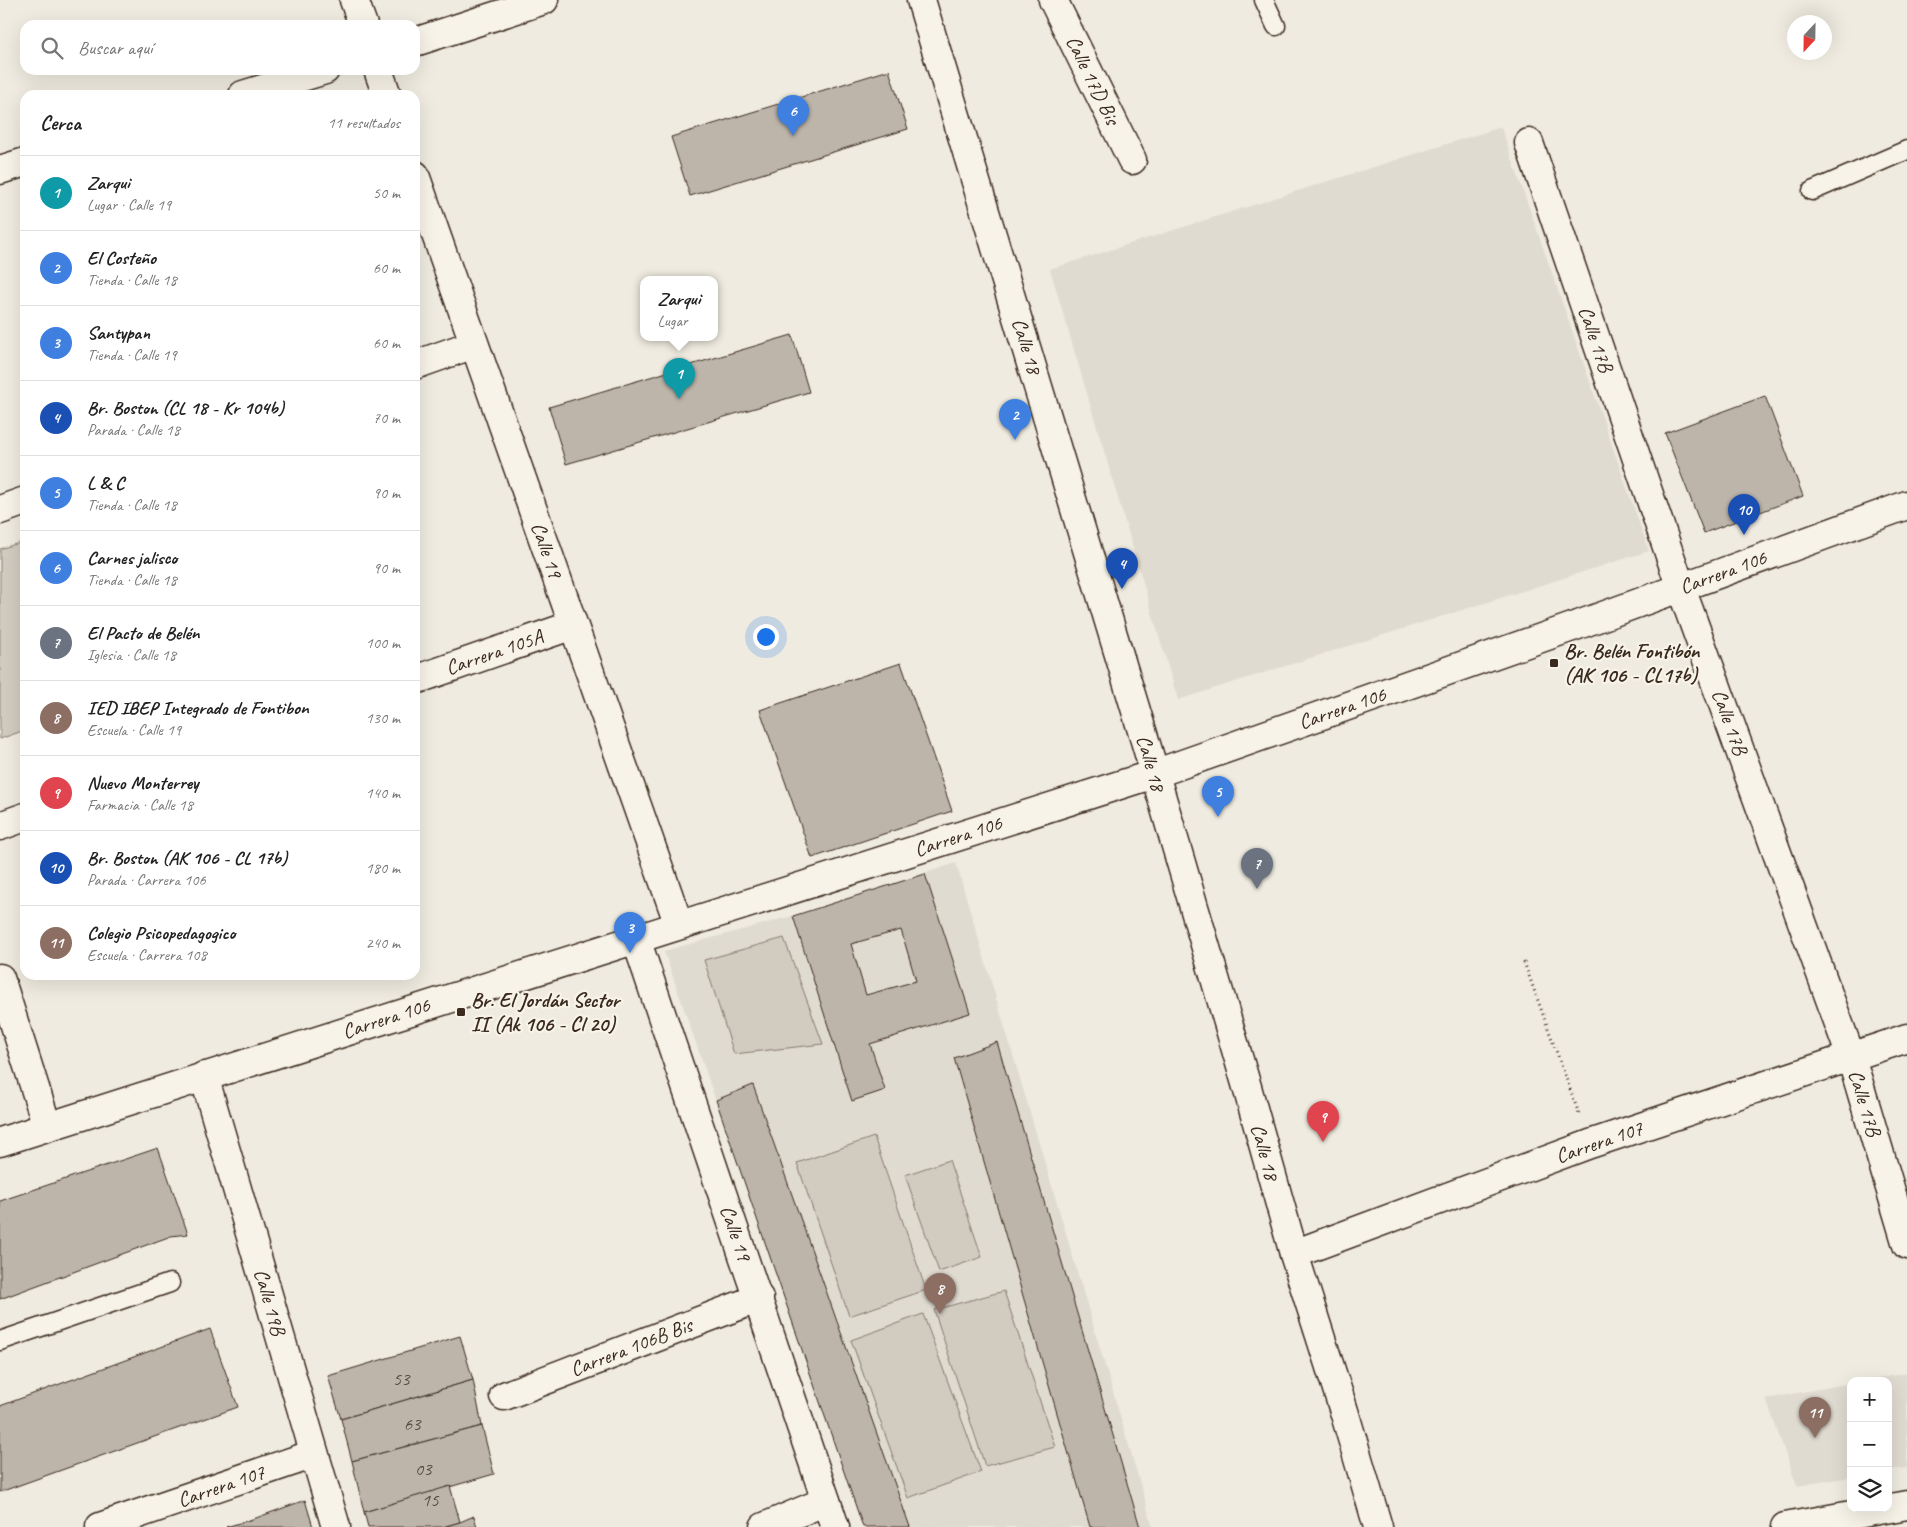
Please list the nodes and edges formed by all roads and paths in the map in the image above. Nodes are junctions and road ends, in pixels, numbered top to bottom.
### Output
1 (354, 0) edge
2 (544, 0) edge
3 (921, 0) edge
4 (1053, 0) edge
5 (1264, 0) edge
6 (361, 20) edge
7 (1276, 26) dead end
8 (420, 40) edge
9 (309, 75) edge
10 (380, 75) edge
11 (259, 90) edge
12 (385, 90) edge
13 (1529, 142) dead end
14 (1907, 150) edge
15 (1132, 160) dead end
16 (20, 164) edge
17 (0, 170) edge
18 (420, 189) edge
19 (1812, 191) dead end
20 (474, 344) junction
21 (420, 363) edge
22 (20, 503) edge
23 (1907, 505) edge
24 (0, 510) edge
25 (1681, 588) junction
26 (573, 624) junction
27 (420, 678) edge
28 (1154, 774) junction
29 (20, 819) edge
30 (0, 826) edge
31 (679, 925) junction
32 (636, 938) junction
33 (1524, 962) dead end
34 (0, 978) edge
35 (1907, 1038) edge
36 (1851, 1057) junction
37 (204, 1076) junction
38 (47, 1126) junction
39 (0, 1142) edge
40 (1590, 1144) junction
41 (1907, 1245) edge
42 (1294, 1254) junction
43 (170, 1283) dead end
44 (759, 1298) junction
45 (0, 1341) edge
46 (504, 1396) dead end
47 (314, 1454) junction
48 (826, 1501) junction
49 (1907, 1505) edge
50 (100, 1527) edge
51 (336, 1527) edge
52 (764, 1527) edge
53 (835, 1527) edge
54 (1378, 1527) edge
55 (1785, 1527) edge

1 - 6 street
2 - 8 street
3 - 28 street, Calle 18
4 - 15 street, Calle 17D Bis
5 - 7 lane
9 - 11 street
10 - 12 street
13 - 25 street, Calle 17B
14 - 19 lane
16 - 17 street
18 - 20 street, Calle 19
20 - 21 street
20 - 26 street, Calle 19
22 - 24 street
23 - 25 street, Carrera 106
25 - 28 street, Carrera 106
25 - 36 street, Calle 17B
26 - 27 street, Carrera 105A
26 - 31 street, Calle 19
28 - 31 street, Carrera 106
28 - 42 street, Calle 18
29 - 30 street
31 - 32 street, Carrera 106
32 - 37 street, Carrera 106
32 - 44 street, Calle 19
33 - 40 path
34 - 38 street
35 - 36 street, Carrera 107
36 - 40 street, Carrera 107
36 - 41 street, Calle 17B
37 - 38 street, Carrera 106
37 - 47 street, Calle 19B
38 - 39 street, Carrera 106
40 - 42 street, Carrera 107
42 - 54 street, Calle 18
43 - 45 lane
44 - 46 street, Carrera 106B Bis
44 - 48 street, Calle 19
47 - 50 street, Carrera 107
47 - 51 street, Calle 19B
48 - 52 street
48 - 53 street, Calle 19
49 - 55 street

